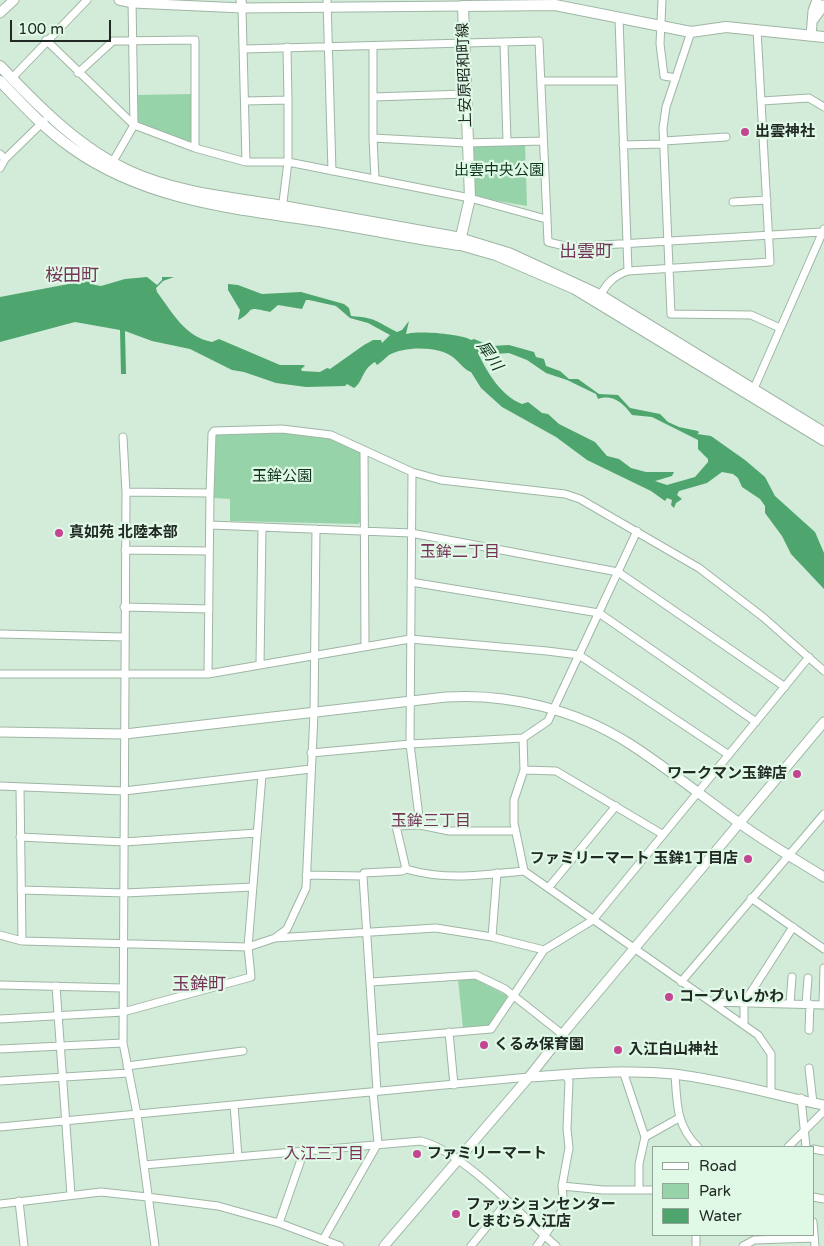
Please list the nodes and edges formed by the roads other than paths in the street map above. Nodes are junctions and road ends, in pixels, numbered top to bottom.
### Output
1 (87, 0) edge
2 (119, 0) edge
3 (662, 0) edge
4 (817, 0) edge
5 (12, 1) edge
6 (132, 1) edge
7 (463, 3) edge
8 (555, 3) edge
9 (242, 4) edge
10 (328, 4) edge
11 (824, 5) edge
12 (0, 14) edge
13 (619, 19) junction
14 (813, 22) junction
15 (660, 26) junction
16 (757, 30) junction
17 (691, 32) junction
18 (811, 36) junction
19 (824, 38) edge
20 (46, 40) junction
21 (133, 40) junction
22 (504, 42) junction
23 (463, 44) junction
24 (373, 46) junction
25 (287, 47) junction
26 (329, 47) junction
27 (244, 49) junction
28 (0, 66) edge
29 (78, 73) junction
30 (12, 78) junction
31 (676, 78) junction
32 (621, 80) junction
33 (0, 81) edge
34 (541, 81) junction
35 (465, 94) junction
36 (373, 97) junction
37 (288, 100) junction
38 (762, 101) junction
39 (245, 102) junction
40 (824, 106) edge
41 (46, 120) junction
42 (134, 125) junction
43 (726, 136) dead end
44 (374, 138) junction
45 (543, 141) junction
46 (506, 142) junction
47 (466, 143) junction
48 (664, 143) junction
49 (623, 145) junction
50 (195, 148) junction
51 (3, 156) edge
52 (246, 162) junction
53 (288, 162) junction
54 (110, 166) junction
55 (0, 168) edge
56 (332, 171) junction
57 (375, 179) junction
58 (470, 198) junction
59 (767, 200) junction
60 (733, 202) dead end
61 (281, 211) junction
62 (546, 219) junction
63 (823, 230) edge
64 (770, 234) junction
65 (460, 241) junction
66 (667, 241) junction
67 (626, 244) junction
68 (669, 268) junction
69 (628, 271) junction
70 (599, 299) junction
71 (780, 328) junction
72 (752, 392) junction
73 (824, 432) edge
74 (123, 437) dead end
75 (824, 441) edge
76 (364, 450) junction
77 (412, 472) junction
78 (126, 492) junction
79 (210, 493) junction
80 (210, 526) junction
81 (262, 527) junction
82 (316, 529) junction
83 (365, 531) junction
84 (637, 531) junction
85 (411, 533) junction
86 (124, 550) junction
87 (210, 551) junction
88 (618, 572) junction
89 (410, 582) junction
90 (124, 607) junction
91 (209, 608) junction
92 (599, 613) junction
93 (0, 634) edge
94 (124, 637) junction
95 (410, 639) junction
96 (365, 646) junction
97 (314, 655) junction
98 (579, 655) junction
99 (808, 658) junction
100 (260, 665) junction
101 (824, 671) edge
102 (124, 673) junction
103 (0, 674) edge
104 (208, 674) junction
105 (784, 688) junction
106 (410, 701) junction
107 (554, 710) junction
108 (314, 713) junction
109 (756, 722) junction
110 (824, 722) edge
111 (0, 732) edge
112 (125, 734) junction
113 (523, 738) junction
114 (410, 744) junction
115 (311, 753) junction
116 (728, 756) junction
117 (311, 769) junction
118 (524, 770) junction
119 (262, 774) junction
120 (0, 786) edge
121 (20, 787) junction
122 (124, 791) junction
123 (698, 792) junction
124 (616, 806) junction
125 (824, 814) edge
126 (739, 823) junction
127 (420, 825) junction
128 (515, 831) junction
129 (257, 833) junction
130 (662, 834) junction
131 (20, 837) junction
132 (124, 842) junction
133 (789, 855) junction
134 (406, 869) junction
135 (524, 871) junction
136 (498, 873) junction
137 (306, 875) junction
138 (363, 876) junction
139 (824, 877) edge
140 (253, 887) junction
141 (549, 887) junction
142 (21, 890) junction
143 (125, 893) junction
144 (751, 898) junction
145 (593, 920) junction
146 (793, 927) junction
147 (368, 932) junction
148 (0, 935) edge
149 (492, 937) junction
150 (276, 938) junction
151 (22, 941) junction
152 (124, 944) junction
153 (248, 947) junction
154 (636, 947) junction
155 (824, 949) edge
156 (544, 950) junction
157 (824, 968) edge
158 (792, 977) dead end
159 (808, 978) dead end
160 (370, 982) junction
161 (681, 982) junction
162 (0, 985) edge
163 (56, 986) junction
164 (123, 988) junction
165 (515, 996) junction
166 (711, 1002) junction
167 (744, 1003) junction
168 (790, 1004) junction
169 (808, 1004) junction
170 (823, 1005) edge
171 (123, 1012) junction
172 (58, 1016) junction
173 (0, 1019) edge
174 (744, 1025) junction
175 (809, 1030) dead end
176 (449, 1032) junction
177 (562, 1034) junction
178 (374, 1039) junction
179 (123, 1043) junction
180 (60, 1046) junction
181 (0, 1049) edge
182 (243, 1052) dead end
183 (809, 1068) dead end
184 (128, 1070) junction
185 (623, 1071) junction
186 (675, 1074) junction
187 (566, 1076) junction
188 (62, 1077) junction
189 (529, 1077) junction
190 (0, 1081) edge
191 (454, 1085) junction
192 (375, 1092) junction
193 (771, 1092) junction
194 (801, 1098) junction
195 (813, 1103) junction
196 (234, 1105) junction
197 (824, 1105) edge
198 (824, 1111) edge
199 (137, 1114) junction
200 (680, 1118) junction
201 (65, 1121) junction
202 (0, 1126) edge
203 (804, 1132) junction
204 (645, 1137) junction
205 (378, 1143) junction
206 (697, 1146) edge
207 (789, 1146) edge
208 (806, 1146) edge
209 (304, 1151) junction
210 (238, 1157) junction
211 (458, 1159) junction
212 (144, 1165) junction
213 (562, 1186) junction
214 (639, 1189) junction
215 (652, 1190) edge
216 (71, 1195) junction
217 (147, 1197) junction
218 (20, 1202) junction
219 (507, 1202) junction
220 (0, 1204) edge
221 (279, 1223) junction
222 (545, 1236) junction
223 (324, 1238) junction
224 (814, 1238) joint
225 (24, 1246) edge
226 (155, 1246) edge
227 (340, 1246) edge
228 (384, 1246) edge
229 (471, 1246) edge
230 (536, 1246) edge
231 (556, 1246) edge
232 (743, 1246) edge
233 (815, 1246) edge

1 - 20 street
2 - 6 street
3 - 15 street
4 - 14 street
5 - 12 street
6 - 9 street
6 - 21 street
7 - 8 main road, 上安原昭和町線
7 - 10 street
7 - 23 main road, 上安原昭和町線
8 - 13 main road, 上安原昭和町線
9 - 10 street
9 - 27 street
10 - 26 street
11 - 14 street
13 - 15 main road, 上安原昭和町線
13 - 32 street
14 - 18 street
15 - 17 main road, 上安原昭和町線
15 - 31 street
16 - 17 main road, 上安原昭和町線
16 - 18 main road, 上安原昭和町線
16 - 38 street
17 - 31 street
18 - 19 main road, 上安原昭和町線
20 - 29 street
20 - 30 street
21 - 29 street
21 - 42 street
21 - 50 street
22 - 23 street
22 - 34 street
22 - 46 street
23 - 24 street
23 - 35 main road, 上安原昭和町線
24 - 26 street
24 - 36 street
25 - 26 street
25 - 27 street
25 - 37 street
26 - 56 street
27 - 39 street
28 - 30 main road
29 - 42 street
30 - 41 main road
31 - 48 street
32 - 34 street
32 - 49 street
33 - 41 main road
34 - 45 street
35 - 36 street
35 - 47 main road, 上安原昭和町線
36 - 44 street
37 - 39 street
37 - 53 street
38 - 40 street
38 - 59 street
39 - 52 street
41 - 51 street
41 - 54 main road
42 - 50 street
42 - 54 street
43 - 48 street
44 - 47 street
44 - 57 street
45 - 46 street
45 - 62 street
46 - 47 street
47 - 58 main road, 上安原昭和町線
48 - 49 street
48 - 66 street
49 - 67 street
50 - 52 street
51 - 55 street
52 - 53 street
53 - 56 street
53 - 61 street
54 - 61 main road
56 - 57 street
57 - 58 street
58 - 62 street
58 - 65 main road, 上安原昭和町線
59 - 60 street
59 - 64 street
61 - 65 main road
62 - 67 street
63 - 64 street
63 - 71 street
64 - 66 street
64 - 68 street
65 - 70 street
66 - 67 street
66 - 68 street
67 - 69 street
68 - 69 street
68 - 71 street
69 - 70 street
70 - 72 street
71 - 72 street
72 - 73 street
72 - 75 street
74 - 78 street
76 - 77 street
76 - 79 street
76 - 83 street
77 - 84 street
77 - 85 street
78 - 79 street
78 - 86 street
79 - 80 street
80 - 81 street
80 - 87 street
81 - 82 street
81 - 100 street
82 - 83 street
82 - 97 street
83 - 85 street
83 - 96 street
84 - 88 street
84 - 99 street
85 - 88 street
85 - 89 street
86 - 87 street
86 - 90 street
87 - 91 street
88 - 92 street
88 - 105 street
89 - 92 street
89 - 95 street
90 - 91 street
90 - 94 street
91 - 104 street
92 - 98 street
92 - 109 street
93 - 94 street
94 - 102 street
95 - 96 street
95 - 98 street
95 - 106 street
96 - 97 street
97 - 100 street
97 - 108 street
98 - 107 street
98 - 116 street
99 - 101 street
99 - 105 street
100 - 104 street
102 - 103 street
102 - 104 street
102 - 112 street
105 - 109 street
106 - 107 street
106 - 108 street
106 - 114 street
107 - 113 street
107 - 123 street
108 - 112 street
108 - 115 street
109 - 116 street
110 - 126 street
111 - 112 street
112 - 122 street
113 - 114 street
113 - 118 street
114 - 115 street
114 - 127 street
115 - 117 street
116 - 123 street
117 - 119 street
117 - 137 street
118 - 124 street
118 - 128 street
119 - 122 street
119 - 129 street
120 - 121 street
121 - 122 street
121 - 131 street
122 - 132 street
123 - 126 street
123 - 130 street
124 - 130 street
124 - 141 street
125 - 133 street
126 - 133 street
126 - 154 street
127 - 128 street
127 - 134 street
128 - 135 street
129 - 132 street
129 - 140 street
130 - 145 street
131 - 132 street
131 - 142 street
132 - 143 street
133 - 139 street
133 - 144 street
134 - 136 street
134 - 138 street
135 - 136 street
135 - 141 street
136 - 149 street
137 - 138 street
137 - 150 street
138 - 147 street
140 - 143 street
140 - 153 street
141 - 145 street
142 - 143 street
142 - 151 street
143 - 152 street
144 - 146 street
144 - 161 street
145 - 154 street
145 - 156 street
146 - 155 street
146 - 167 street
147 - 149 street
147 - 150 street
147 - 160 street
148 - 151 street
149 - 156 street
150 - 153 street
151 - 152 street
152 - 153 street
152 - 164 street
153 - 171 street
154 - 161 street
154 - 177 street
156 - 165 street
157 - 170 street
158 - 168 street
159 - 169 street
160 - 165 street
160 - 178 street
161 - 166 street
162 - 163 street
163 - 164 street
163 - 172 street
164 - 171 street
165 - 176 street
165 - 177 street
166 - 167 street
166 - 174 street
167 - 168 street
167 - 174 street
168 - 169 street
169 - 170 street
169 - 175 street
171 - 172 street
171 - 179 street
172 - 173 street
172 - 180 street
174 - 193 street
176 - 178 street
176 - 191 street
177 - 189 street
178 - 192 street
179 - 180 street
179 - 184 street
180 - 181 street
180 - 188 street
182 - 184 street
183 - 195 street
184 - 188 street
184 - 199 street
185 - 186 street
185 - 187 street
185 - 204 street
186 - 193 street
186 - 200 street
187 - 189 street
187 - 213 street
188 - 190 street
188 - 201 street
189 - 191 street
189 - 211 street
191 - 192 street
192 - 196 street
192 - 205 street
193 - 194 street
194 - 195 street
194 - 203 street
195 - 197 street
196 - 199 street
196 - 210 street
198 - 203 street
199 - 201 street
199 - 212 street
200 - 204 street
200 - 206 street
201 - 202 street
201 - 216 street
203 - 207 street
203 - 208 street
204 - 214 street
205 - 209 street
205 - 211 street
205 - 223 street
209 - 210 street
209 - 221 street
210 - 212 street
211 - 219 street
211 - 228 street
212 - 217 street
213 - 214 street
213 - 222 street
214 - 215 street
216 - 217 street
216 - 218 street
217 - 221 street
217 - 226 street
218 - 220 street
218 - 225 street
219 - 222 street
219 - 229 street
221 - 223 street
222 - 230 street
222 - 231 street
223 - 227 street
224 - 232 street
224 - 233 street

